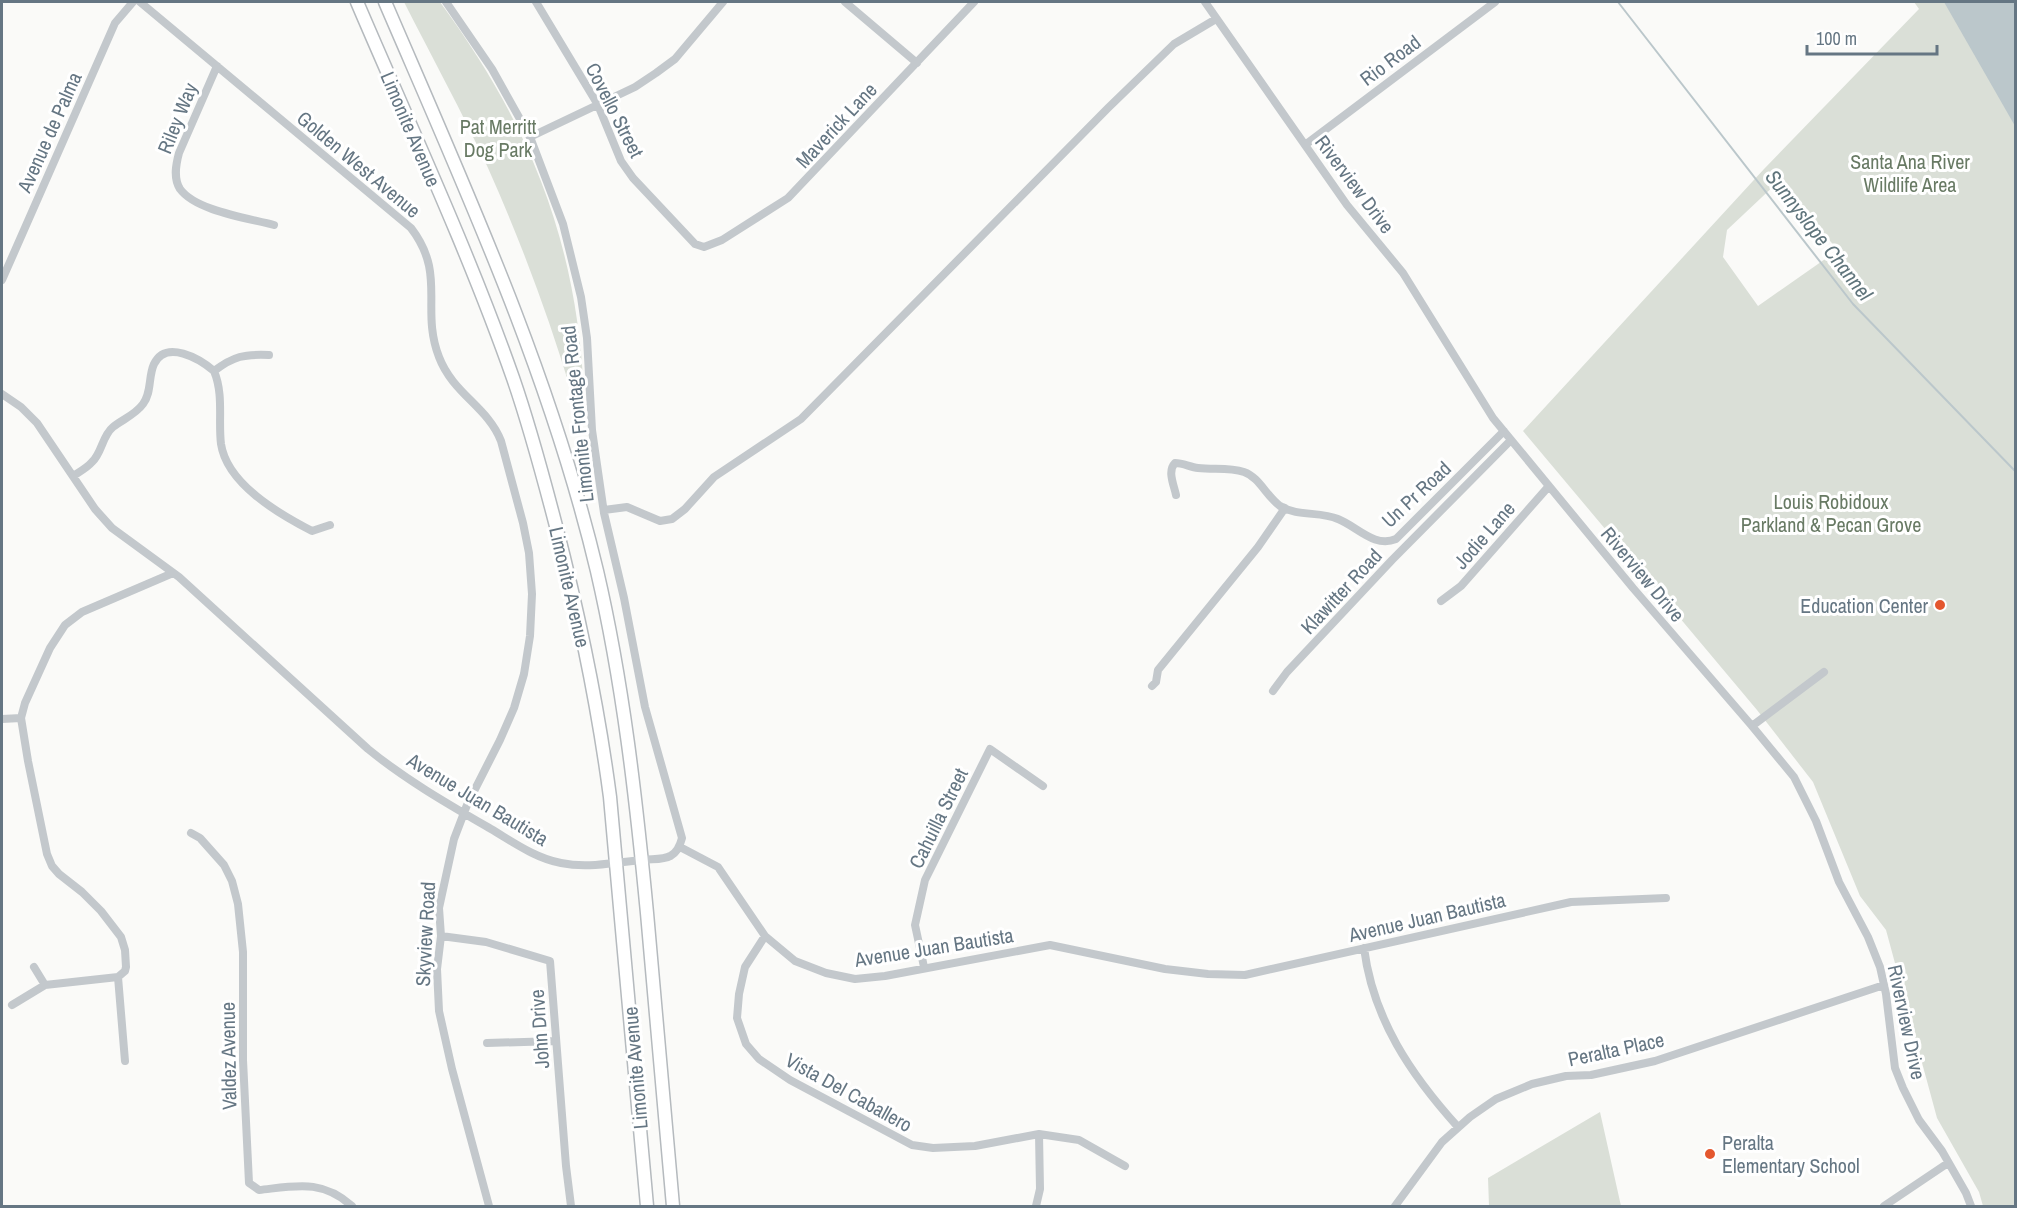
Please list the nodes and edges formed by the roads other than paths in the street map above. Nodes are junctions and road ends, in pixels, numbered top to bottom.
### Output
1 (133, 2) edge
2 (140, 2) edge
3 (357, 2) edge
4 (385, 2) edge
5 (446, 2) edge
6 (536, 2) edge
7 (723, 2) edge
8 (844, 2) edge
9 (974, 2) edge
10 (1205, 2) edge
11 (1495, 2) edge
12 (1216, 19) junction
13 (917, 63) junction
14 (217, 66) junction
15 (598, 105) junction
16 (530, 137) junction
17 (1305, 145) junction
18 (274, 225) dead end
19 (704, 247) joint
20 (2, 280) edge
21 (269, 355) dead end
22 (214, 371) junction
23 (2, 394) edge
24 (1504, 431) junction
25 (1511, 440) junction
26 (73, 476) junction
27 (1549, 486) junction
28 (1176, 495) dead end
29 (1285, 508) junction
30 (604, 510) junction
31 (330, 525) dead end
32 (1394, 540) junction
33 (1402, 550) junction
34 (173, 573) junction
35 (1442, 601) dead end
36 (1824, 672) dead end
37 (524, 674) joint
38 (1152, 686) dead end
39 (1273, 691) dead end
40 (21, 718) junction
41 (2, 719) edge
42 (1752, 726) junction
43 (1043, 786) dead end
44 (463, 813) junction
45 (191, 833) dead end
46 (680, 847) junction
47 (642, 860) junction
48 (616, 864) junction
49 (1666, 898) dead end
50 (441, 936) junction
51 (765, 936) junction
52 (1364, 948) junction
53 (34, 967) dead end
54 (924, 967) junction
55 (118, 977) junction
56 (45, 985) junction
57 (1884, 985) junction
58 (12, 1005) dead end
59 (556, 1041) junction
60 (487, 1043) dead end
61 (125, 1061) dead end
62 (1458, 1127) junction
63 (1039, 1134) junction
64 (1948, 1163) junction
65 (1125, 1166) dead end
66 (352, 1206) edge
67 (489, 1206) edge
68 (572, 1206) edge
69 (647, 1206) edge
70 (673, 1206) edge
71 (1035, 1206) edge
72 (1395, 1206) edge
73 (1884, 1206) edge
74 (1971, 1206) edge

1 - 20 street, Avenue de Palma
2 - 14 street, Golden West Avenue
3 - 48 main road, Limonite Avenue
4 - 47 main road, Limonite Avenue
5 - 16 street, Limonite Frontage Road
6 - 15 street, Covello Street
7 - 15 street
8 - 13 street
9 - 13 street, Maverick Lane
10 - 12 street, Riverview Drive
11 - 17 street, Rio Road
12 - 17 street, Riverview Drive
12 - 30 street
13 - 19 street, Maverick Lane
14 - 18 street, Riley Way
14 - 37 street, Golden West Avenue
15 - 16 street
15 - 19 street, Covello Street
16 - 30 street, Limonite Frontage Road
17 - 24 street, Riverview Drive
21 - 22 street
22 - 26 street
22 - 31 street
23 - 26 street, Avenue Juan Bautista
24 - 25 street, Riverview Drive
24 - 32 street, Un Pr Road
25 - 27 street, Riverview Drive
25 - 33 street, Klawitter Road
26 - 34 street, Avenue Juan Bautista
27 - 35 street, Jodie Lane
27 - 42 street, Riverview Drive
28 - 29 street, Un Pr Road
29 - 32 street, Un Pr Road
29 - 38 street
30 - 46 street, Limonite Frontage Road
32 - 33 street
33 - 39 street, Klawitter Road
34 - 40 street
34 - 44 street, Avenue Juan Bautista
36 - 42 street
37 - 44 street, Skyview Road
40 - 41 street
40 - 55 street
42 - 57 street, Riverview Drive
43 - 54 street, Cahuilla Street
44 - 48 street, Avenue Juan Bautista
44 - 50 street, Skyview Road
45 - 66 street, Valdez Avenue
46 - 47 street, Avenue Juan Bautista
46 - 51 street, Avenue Juan Bautista
47 - 48 street, Avenue Juan Bautista
47 - 70 main road, Limonite Avenue
48 - 69 main road, Limonite Avenue
49 - 52 street, Avenue Juan Bautista
50 - 59 street, John Drive
50 - 67 street, Skyview Road
51 - 54 street, Avenue Juan Bautista
51 - 63 street, Vista Del Caballero
52 - 54 street, Avenue Juan Bautista
52 - 62 street
53 - 56 street
55 - 56 street
55 - 61 street
56 - 58 street
57 - 62 street, Peralta Place
57 - 64 street, Riverview Drive
59 - 60 street
59 - 68 street, John Drive
62 - 72 street, Peralta Place
63 - 65 street, Vista Del Caballero
63 - 71 street
64 - 73 street
64 - 74 street, Riverview Drive

